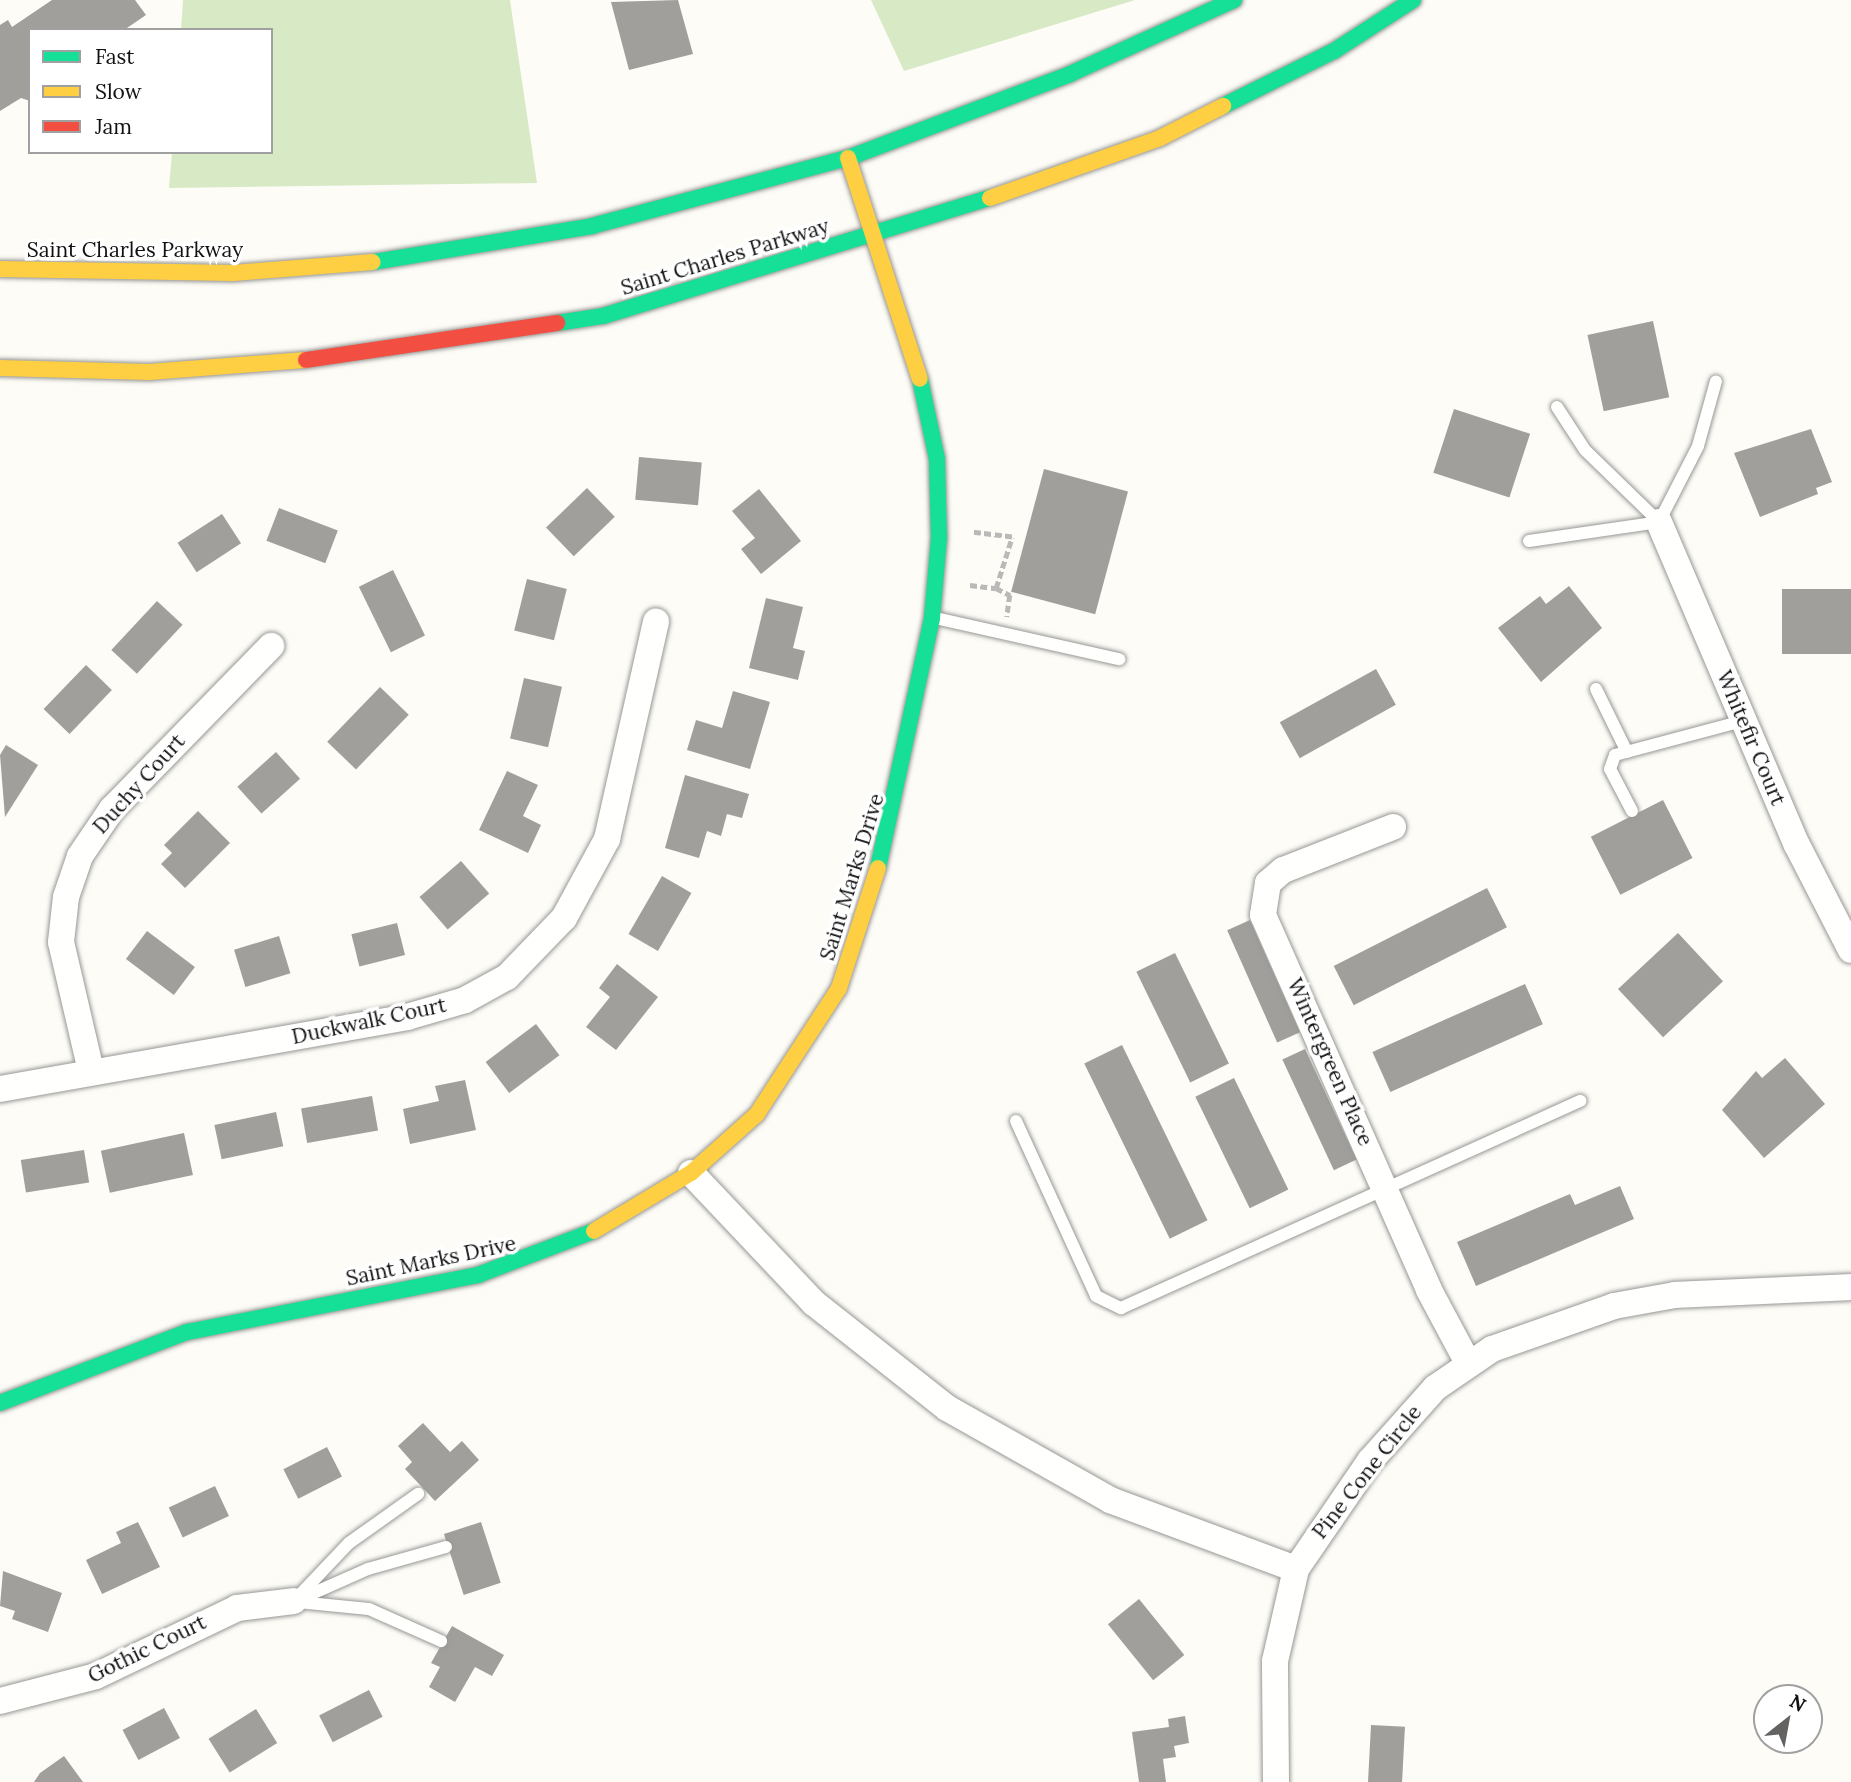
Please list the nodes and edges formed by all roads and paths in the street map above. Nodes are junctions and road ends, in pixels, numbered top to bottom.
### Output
1 (1234, 0) edge
2 (1413, 0) edge
3 (848, 158) junction
4 (879, 232) junction
5 (0, 269) edge
6 (0, 368) edge
7 (1716, 381) dead end
8 (1557, 407) dead end
9 (1659, 522) junction
10 (973, 532) dead end
11 (1529, 541) dead end
12 (970, 585) dead end
13 (996, 588) junction
14 (1010, 595) dead end
15 (932, 618) junction
16 (656, 621) dead end
17 (271, 646) dead end
18 (1119, 659) dead end
19 (1597, 689) dead end
20 (1743, 721) junction
21 (1628, 752) junction
22 (1632, 811) dead end
23 (1393, 827) dead end
24 (1851, 950) edge
25 (91, 1071) junction
26 (0, 1089) edge
27 (1580, 1101) dead end
28 (1016, 1121) dead end
29 (691, 1173) junction
30 (1385, 1190) junction
31 (1851, 1287) edge
32 (1468, 1363) junction
33 (0, 1403) edge
34 (418, 1494) dead end
35 (446, 1547) dead end
36 (1296, 1569) junction
37 (294, 1601) junction
38 (440, 1641) dead end
39 (0, 1702) edge
40 (1276, 1782) edge

1 - 3 main road, Saint Charles Parkway
2 - 4 main road, Saint Charles Parkway
3 - 4 main road, Saint Marks Drive
3 - 5 main road, Saint Charles Parkway
4 - 6 main road, Saint Charles Parkway
4 - 15 main road, Saint Marks Drive
7 - 9 lane
8 - 9 lane
9 - 11 lane
9 - 20 street, Whitefir Court
10 - 13 path
12 - 13 path
13 - 14 path
15 - 18 lane
15 - 29 main road, Saint Marks Drive
16 - 25 street, Duckwalk Court
17 - 25 street, Duchy Court
19 - 21 lane
20 - 21 lane
20 - 24 street, Whitefir Court
21 - 22 lane
23 - 30 street, Wintergreen Place
25 - 26 street, Duckwalk Court
27 - 30 lane
28 - 30 lane
29 - 33 main road, Saint Marks Drive
29 - 36 street
30 - 32 street, Wintergreen Place
31 - 32 street, Pine Cone Circle
32 - 36 street, Pine Cone Circle
34 - 37 lane
35 - 37 lane
36 - 40 street, Pine Cone Circle
37 - 38 lane
37 - 39 street, Gothic Court

